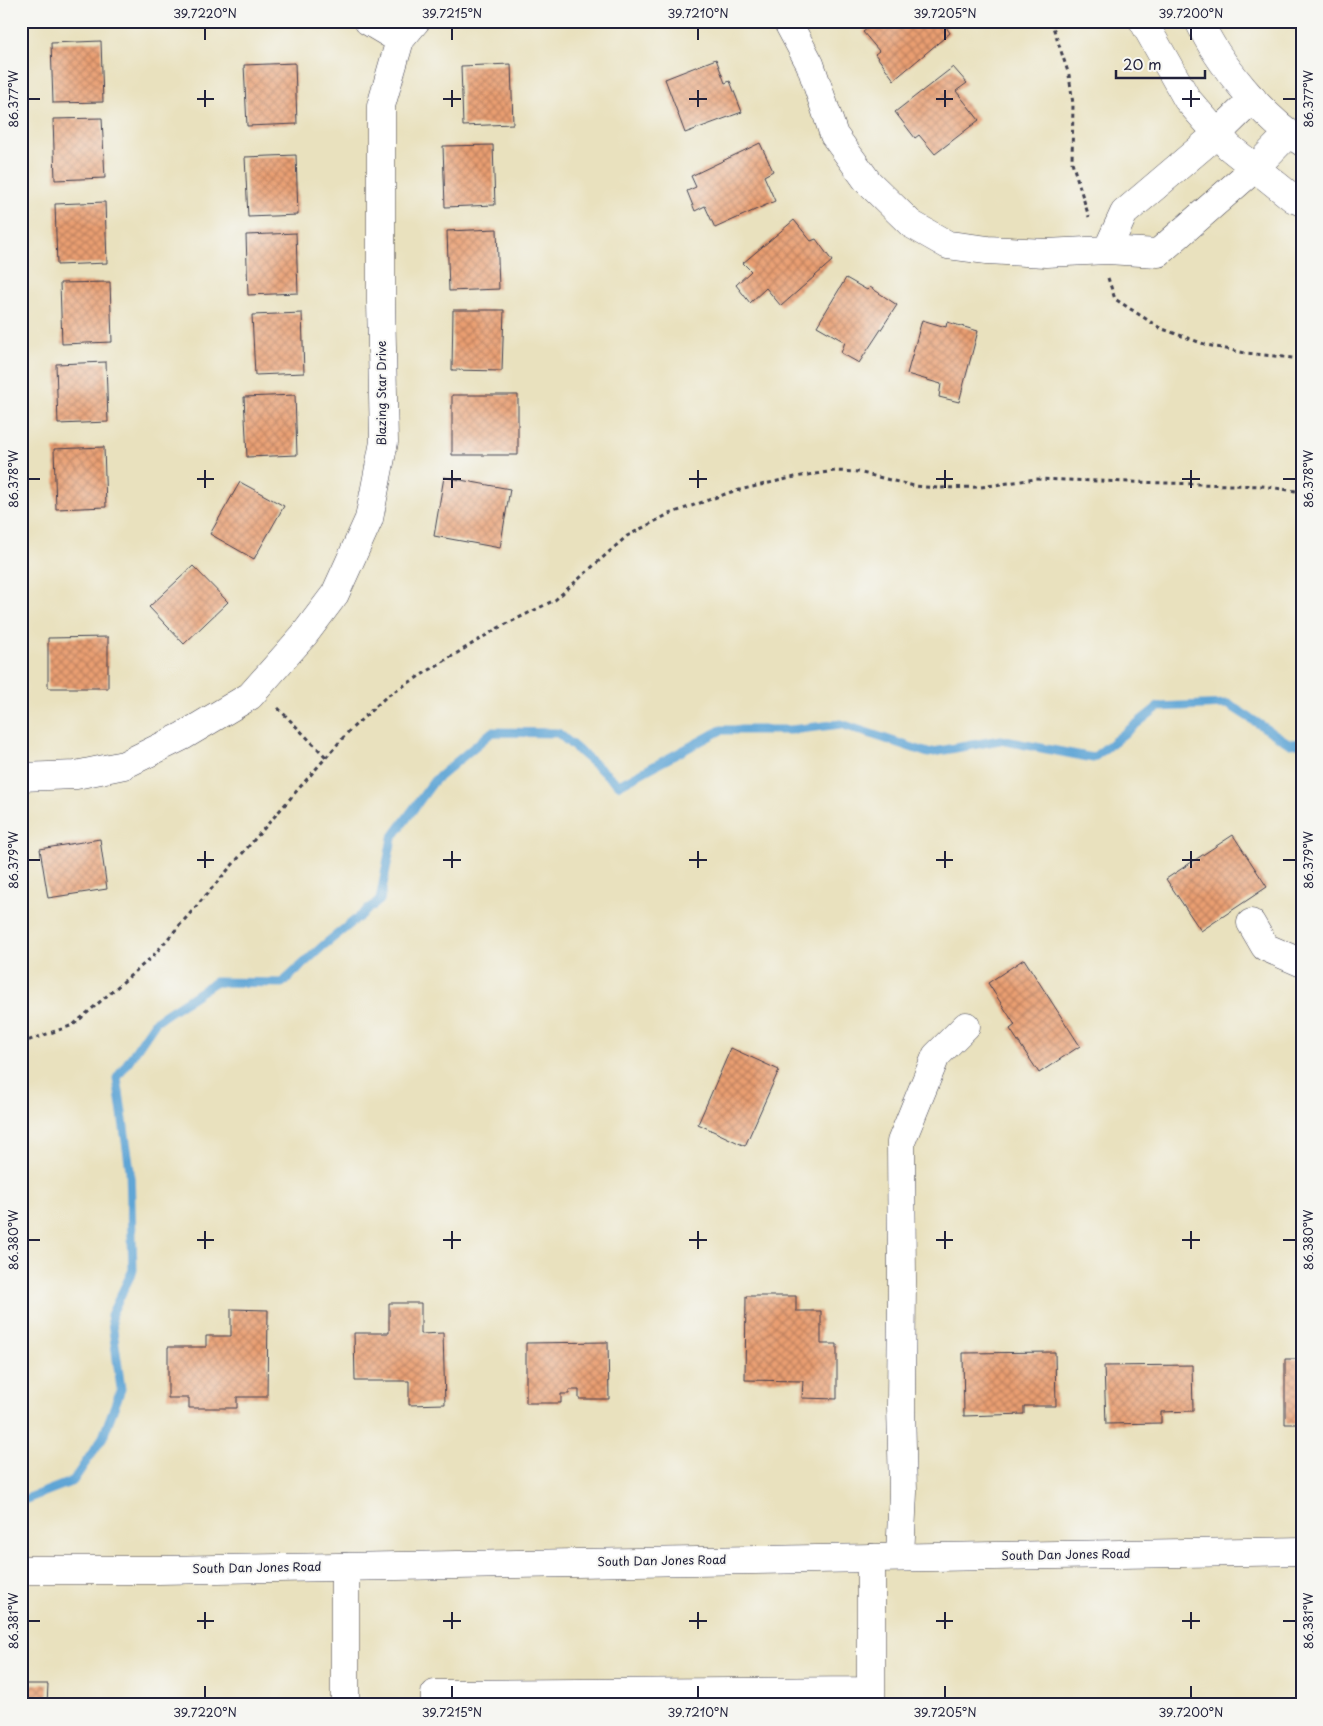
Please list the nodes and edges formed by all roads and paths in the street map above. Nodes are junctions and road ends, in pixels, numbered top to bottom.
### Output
1 (368, 21) edge
2 (787, 21) edge
3 (1143, 21) edge
4 (1199, 21) edge
5 (408, 30) edge
6 (1252, 98) junction
7 (1217, 134) junction
8 (1295, 138) edge
9 (1256, 168) junction
10 (1302, 202) edge
11 (1107, 250) junction
12 (1302, 492) edge
13 (278, 708) dead end
14 (326, 757) junction
15 (21, 777) edge
16 (1250, 924) dead end
17 (1302, 963) edge
18 (966, 1026) dead end
19 (21, 1043) edge
20 (1302, 1551) edge
21 (871, 1558) junction
22 (900, 1558) junction
23 (345, 1567) junction
24 (21, 1570) edge
25 (872, 1698) edge
26 (510, 1699) edge
27 (345, 1705) edge
28 (435, 1705) edge

1 - 5 street
2 - 11 street
3 - 7 street
4 - 6 street
5 - 15 street, Blazing Star Drive
6 - 7 street
6 - 8 street
7 - 9 street
7 - 11 street
8 - 9 street
9 - 10 street
9 - 11 street
12 - 14 path
13 - 14 path
14 - 19 path
16 - 17 street
18 - 22 street
20 - 22 street, South Dan Jones Road
21 - 22 street, South Dan Jones Road
21 - 23 street, South Dan Jones Road
21 - 25 street
23 - 24 street, South Dan Jones Road
23 - 27 street
25 - 26 street
26 - 28 street

